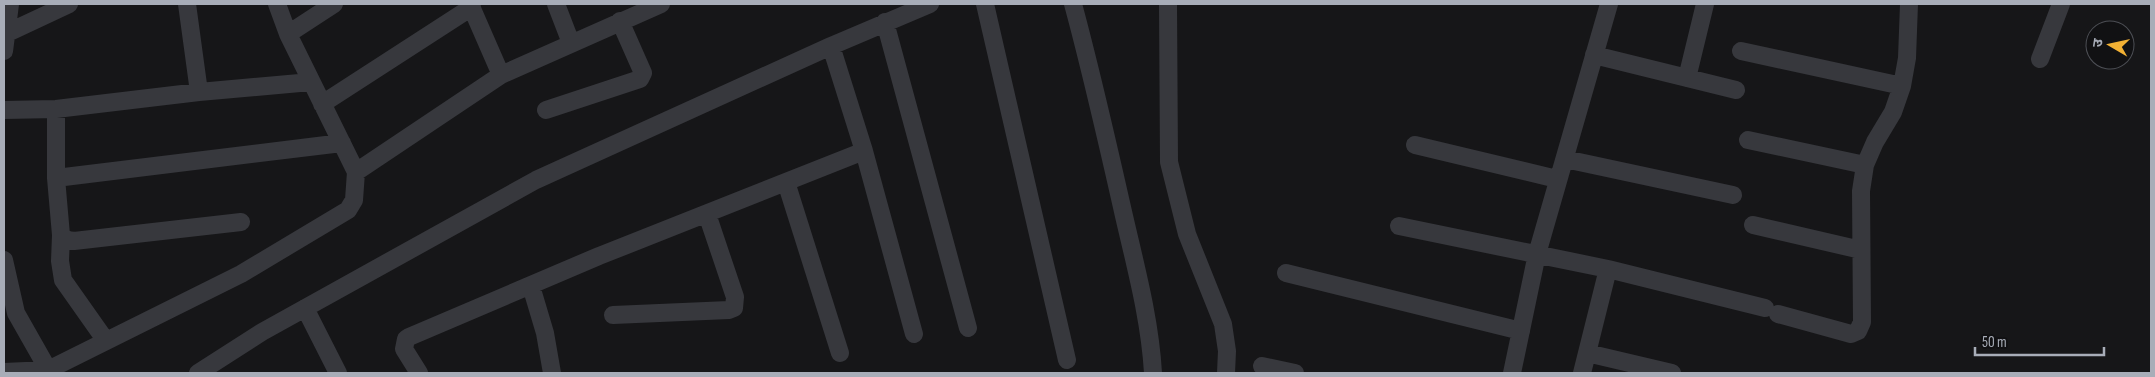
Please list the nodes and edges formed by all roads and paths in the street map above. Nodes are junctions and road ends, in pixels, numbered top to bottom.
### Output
1 (11, 4) edge
2 (69, 4) edge
3 (187, 4) edge
4 (276, 4) edge
5 (334, 4) edge
6 (556, 4) edge
7 (661, 4) edge
8 (930, 4) edge
9 (985, 4) edge
10 (1074, 4) edge
11 (1168, 4) edge
12 (1609, 4) edge
13 (1705, 4) edge
14 (1907, 4) edge
15 (2061, 4) edge
16 (471, 5) edge
17 (620, 21) junction
18 (885, 22) junction
19 (288, 34) junction
20 (4, 42) edge
21 (571, 43) junction
22 (830, 46) junction
23 (1741, 51) dead end
24 (1594, 55) junction
25 (2040, 59) dead end
26 (501, 76) junction
27 (1687, 78) junction
28 (311, 82) junction
29 (1902, 86) junction
30 (1736, 90) dead end
31 (199, 92) junction
32 (322, 104) junction
33 (56, 109) junction
34 (4, 110) edge
35 (546, 110) dead end
36 (1748, 140) dead end
37 (342, 143) junction
38 (1415, 145) dead end
39 (864, 151) junction
40 (1565, 159) junction
41 (1865, 165) junction
42 (356, 172) junction
43 (56, 178) junction
44 (1557, 179) junction
45 (786, 182) junction
46 (1733, 195) dead end
47 (707, 214) junction
48 (241, 222) dead end
49 (1753, 225) dead end
50 (1399, 226) dead end
51 (61, 235) junction
52 (1862, 250) junction
53 (1537, 254) junction
54 (4, 260) edge
55 (1608, 269) junction
56 (1286, 273) dead end
57 (531, 286) junction
58 (305, 308) junction
59 (614, 314) dead end
60 (968, 328) dead end
61 (1520, 331) junction
62 (914, 334) dead end
63 (106, 341) junction
64 (840, 353) dead end
65 (1587, 353) junction
66 (1067, 360) dead end
67 (1262, 366) dead end
68 (4, 372) edge
69 (49, 372) edge
70 (198, 373) edge
71 (338, 373) edge
72 (419, 373) edge
73 (552, 373) edge
74 (1153, 373) edge
75 (1226, 373) edge
76 (1295, 373) edge
77 (1512, 373) edge
78 (1582, 373) edge
79 (1672, 373) edge

1 - 20 street
2 - 20 street
3 - 31 street
4 - 19 street
5 - 19 street
6 - 21 street
7 - 17 street
8 - 18 street
9 - 66 street
10 - 74 street
11 - 75 street
12 - 24 street
13 - 27 street
14 - 29 street
15 - 25 street
16 - 26 street
16 - 32 street
17 - 21 street
17 - 35 street
18 - 22 street
18 - 60 street
19 - 28 street
21 - 26 street
22 - 39 street
22 - 58 street
23 - 29 street
24 - 27 street
24 - 40 street
26 - 42 street
27 - 30 street
28 - 31 street
28 - 32 street
29 - 41 street
31 - 33 street
32 - 37 street
33 - 34 street
33 - 43 street
36 - 41 street
37 - 42 street
37 - 43 street
38 - 44 street
39 - 45 street
39 - 62 street
40 - 44 street
40 - 46 street
41 - 52 street
42 - 63 street
43 - 51 street
44 - 53 street
45 - 47 street
45 - 64 street
47 - 57 street
47 - 59 street
48 - 51 street
49 - 52 street
50 - 53 street
51 - 63 street
52 - 55 street
53 - 55 street
53 - 61 street
54 - 69 street
55 - 65 street
56 - 61 street
57 - 72 street
57 - 73 street
58 - 70 street
58 - 71 street
61 - 77 street
63 - 69 street
65 - 78 street
65 - 79 street
67 - 76 street
68 - 69 street

